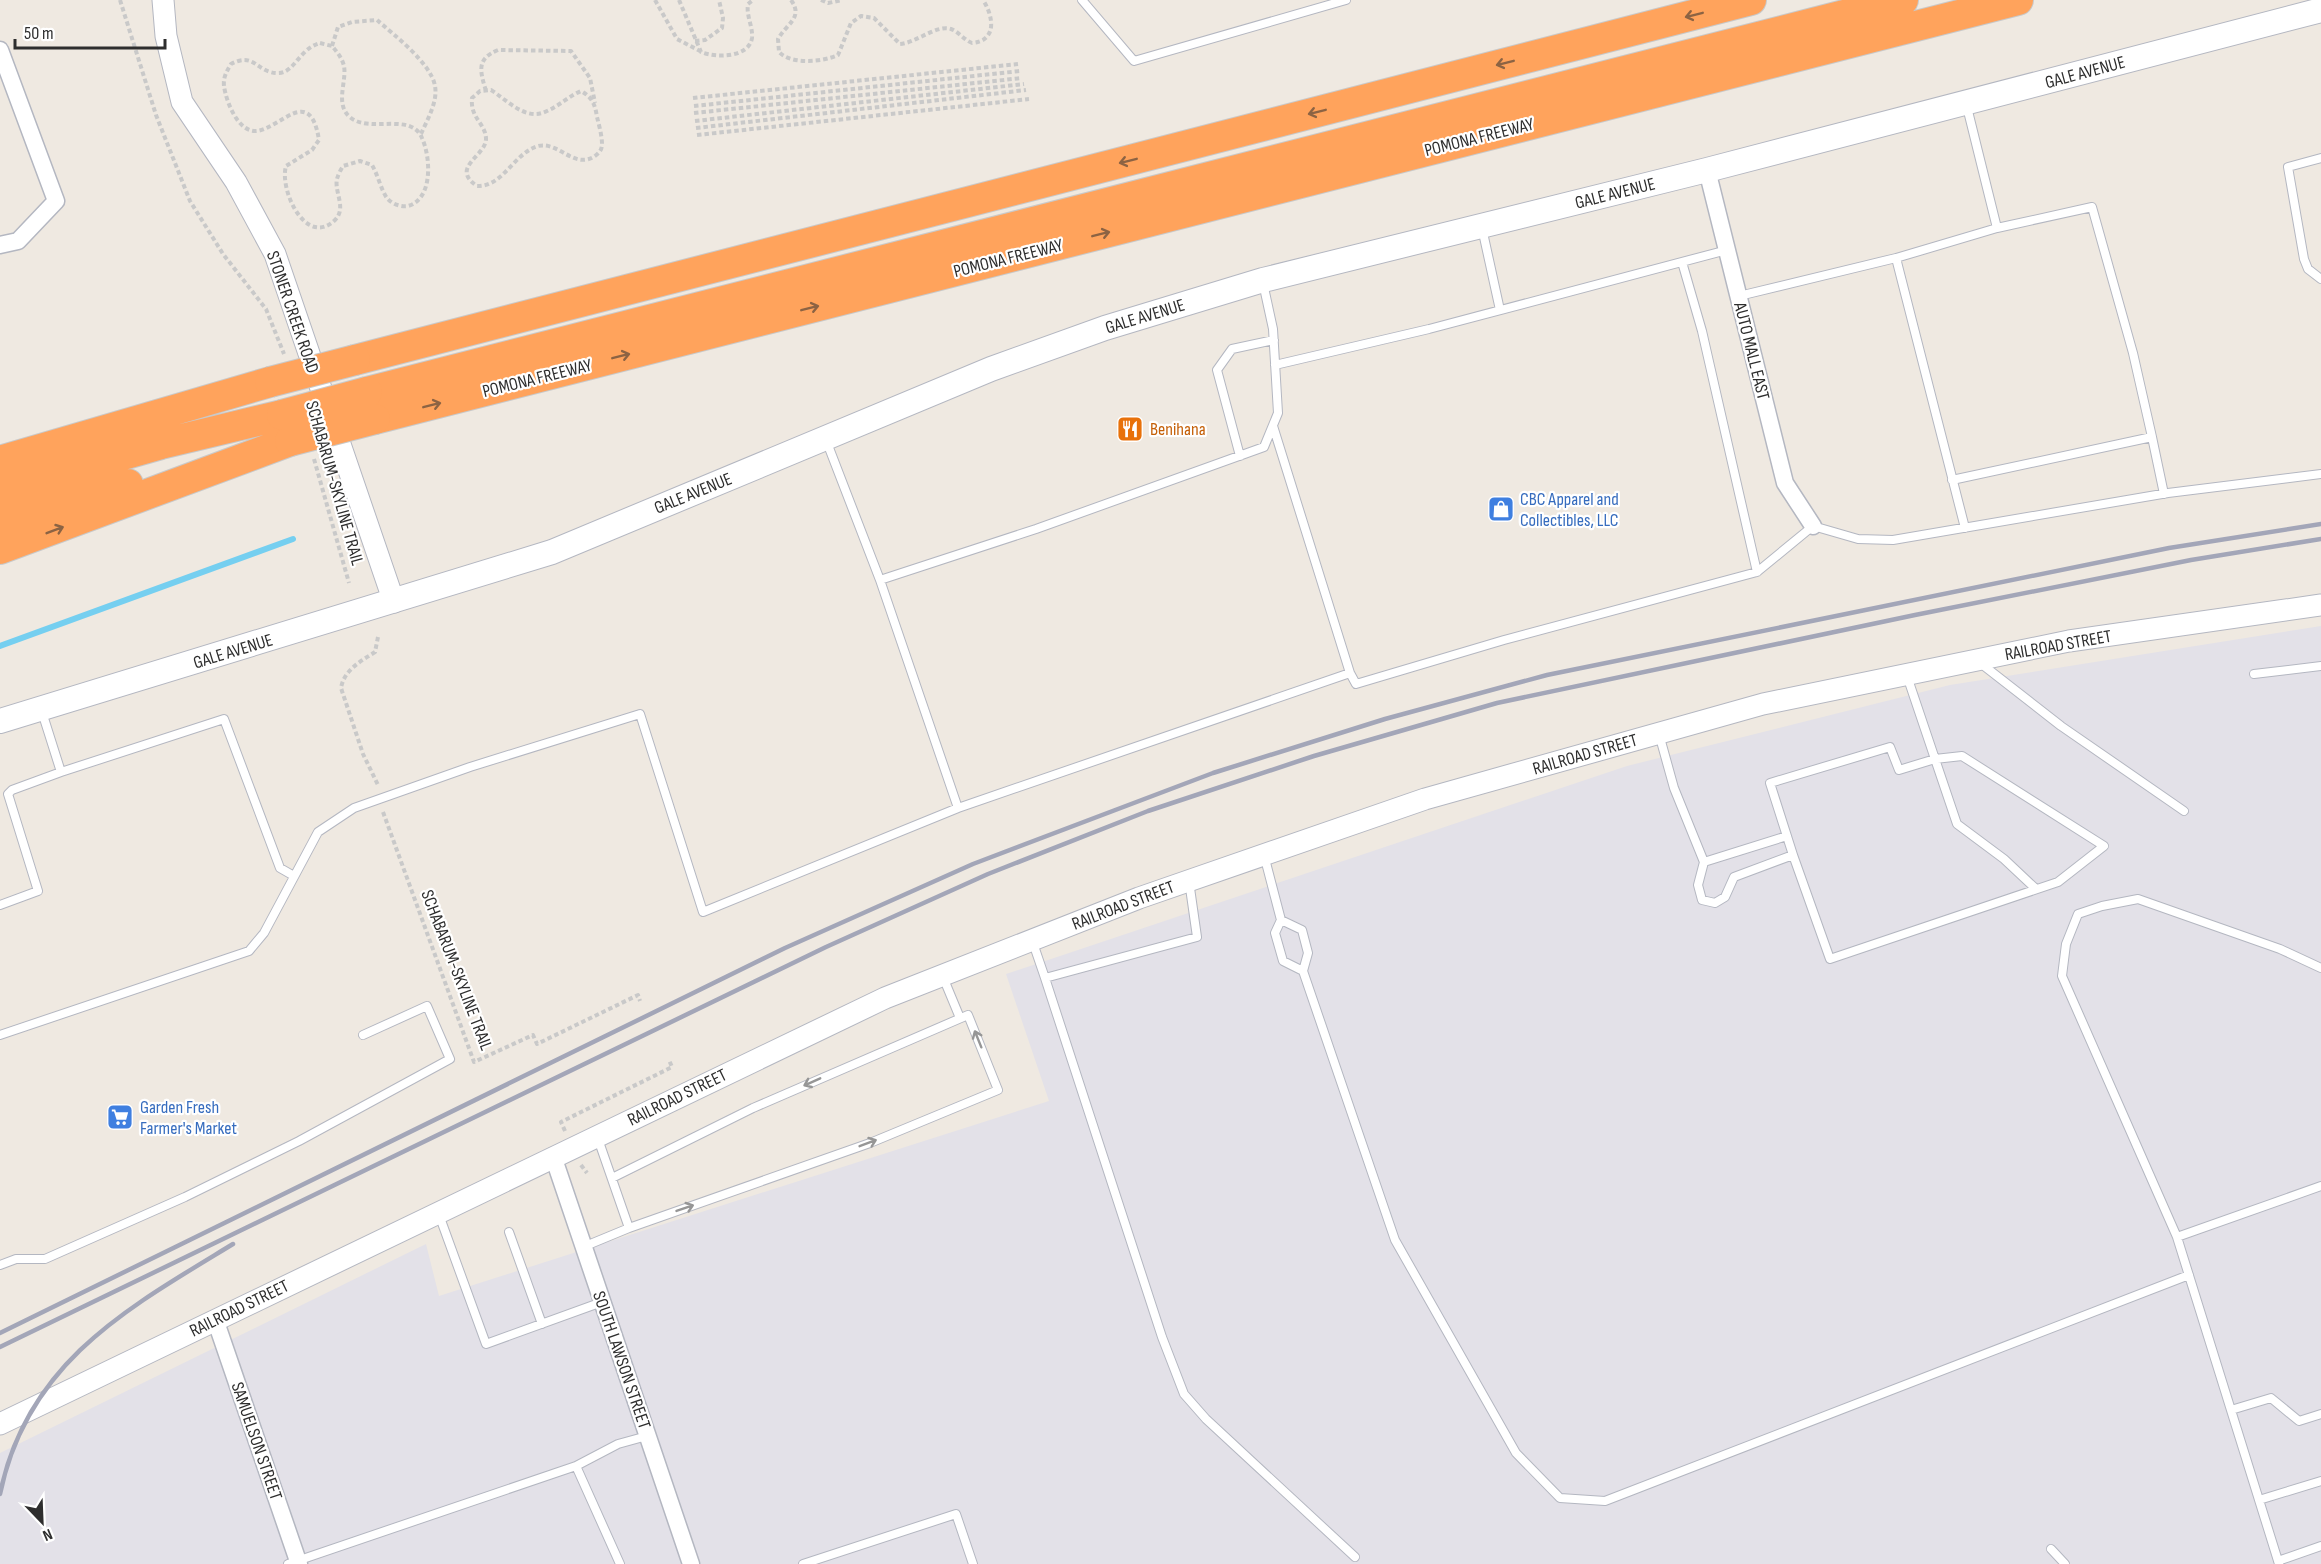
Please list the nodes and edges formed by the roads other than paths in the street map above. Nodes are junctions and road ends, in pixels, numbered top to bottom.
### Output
1 (164, 0) edge
2 (1082, 0) edge
3 (1346, 0) edge
4 (1751, 0) edge
5 (1849, 0) edge
6 (1903, 0) edge
7 (2018, 0) edge
8 (2321, 10) edge
9 (0, 50) edge
10 (1966, 103) junction
11 (2321, 158) edge
12 (1707, 170) junction
13 (1482, 225) junction
14 (1997, 228) junction
15 (0, 245) edge
16 (1727, 250) junction
17 (1896, 258) junction
18 (1682, 262) junction
19 (2321, 279) edge
20 (1263, 280) junction
21 (1739, 296) junction
22 (1500, 309) junction
23 (1274, 340) junction
24 (1275, 365) junction
25 (365, 387) junction
26 (286, 408) junction
27 (1273, 426) junction
28 (2152, 437) junction
29 (825, 439) junction
30 (1239, 456) junction
31 (0, 461) edge
32 (0, 474) edge
33 (2321, 474) edge
34 (1952, 480) junction
35 (0, 490) edge
36 (2164, 494) junction
37 (0, 518) edge
38 (1813, 526) junction
39 (1965, 528) junction
40 (0, 549) edge
41 (1757, 572) junction
42 (880, 580) junction
43 (394, 602) junction
44 (2321, 605) edge
45 (1977, 660) junction
46 (2321, 666) edge
47 (1350, 672) junction
48 (1906, 674) junction
49 (2254, 674) dead end
50 (41, 709) junction
51 (0, 721) edge
52 (1659, 733) junction
53 (1935, 759) junction
54 (61, 772) junction
55 (958, 808) junction
56 (2184, 811) dead end
57 (1787, 836) junction
58 (1264, 855) junction
59 (1793, 855) junction
60 (1704, 862) junction
61 (294, 876) junction
62 (1189, 881) junction
63 (2036, 889) junction
64 (0, 905) edge
65 (1281, 920) junction
66 (1032, 940) junction
67 (2321, 968) edge
68 (1303, 971) junction
69 (943, 975) junction
70 (1045, 978) junction
71 (960, 1018) junction
72 (0, 1035) edge
73 (363, 1035) dead end
74 (597, 1136) junction
75 (553, 1156) junction
76 (612, 1178) junction
77 (2321, 1185) edge
78 (437, 1212) junction
79 (629, 1228) junction
80 (509, 1232) dead end
81 (2177, 1237) junction
82 (584, 1246) junction
83 (0, 1265) edge
84 (2189, 1275) junction
85 (602, 1302) junction
86 (215, 1319) junction
87 (542, 1324) junction
88 (2231, 1410) junction
89 (2321, 1414) edge
90 (0, 1424) edge
91 (648, 1436) junction
92 (576, 1466) junction
93 (2321, 1481) edge
94 (2259, 1500) junction
95 (2321, 1546) edge
96 (2051, 1549) dead end
97 (1355, 1557) dead end
98 (295, 1563) edge
99 (2279, 1563) edge
100 (620, 1564) edge
101 (691, 1564) edge
102 (803, 1564) edge
103 (973, 1564) edge
104 (2066, 1564) edge

1 - 43 street, STONER CREEK ROAD
2 - 3 lane
4 -> 25 highway, POMONA FREEWAY
5 - 25 highway
6 - 25 highway
25 -> 7 highway, POMONA FREEWAY
8 - 10 main road, GALE AVENUE
9 - 15 street
10 - 12 main road, GALE AVENUE
10 - 14 lane
11 - 19 lane
12 - 13 main road, GALE AVENUE
12 - 16 street, AUTO MALL EAST
13 - 20 main road, GALE AVENUE
13 - 22 lane
14 - 17 lane
14 - 28 lane
16 - 18 lane
16 - 21 street, AUTO MALL EAST
17 - 21 lane
17 - 34 lane
18 - 22 lane
18 - 41 lane
20 - 23 lane
20 - 29 main road, GALE AVENUE
21 - 38 street, AUTO MALL EAST
22 - 24 lane
23 - 24 lane
23 - 30 lane
24 - 27 lane
25 - 26 highway, POMONA FREEWAY, bridge
25 - 26 highway, POMONA FREEWAY, bridge
26 - 31 highway, POMONA FREEWAY
26 - 32 highway
26 - 35 highway
26 - 37 highway, POMONA FREEWAY
40 -> 26 highway
27 - 30 lane
27 - 47 lane
28 - 34 lane
28 - 36 lane
29 - 42 lane
29 - 43 main road, GALE AVENUE
30 - 42 lane
33 - 36 lane
34 - 39 lane
36 - 39 lane
38 - 39 lane
38 - 41 lane
41 - 47 lane
42 - 55 lane
43 - 50 main road, GALE AVENUE
44 - 45 street, RAILROAD STREET
45 - 48 street, RAILROAD STREET
45 - 56 lane
46 - 49 lane
47 - 55 lane
48 - 52 street, RAILROAD STREET
48 - 53 lane
50 - 51 main road, GALE AVENUE
50 - 54 lane
52 - 58 street, RAILROAD STREET
52 - 60 lane
53 - 57 lane
53 - 63 lane
53 - 63 lane
54 - 61 lane
54 - 64 lane
55 - 61 lane
57 - 59 lane
57 - 60 lane
58 - 62 street, RAILROAD STREET
58 - 65 lane
59 - 60 lane
59 - 63 lane
61 - 72 lane
62 - 66 street, RAILROAD STREET
62 - 70 lane
65 - 68 lane
65 - 68 lane
66 - 69 street, RAILROAD STREET
66 - 70 lane
67 - 81 lane
68 - 84 lane
69 - 71 lane
69 - 74 street, RAILROAD STREET
70 - 97 lane
71 -> 76 lane
79 -> 71 lane
73 - 83 lane
74 - 75 street, RAILROAD STREET
74 - 76 lane
75 - 78 street, RAILROAD STREET
75 - 82 street, SOUTH LAWSON STREET
76 - 79 lane
77 - 81 lane
78 - 86 street, RAILROAD STREET
78 - 87 lane
79 - 82 lane
80 - 87 lane
81 - 84 lane
82 - 85 street, SOUTH LAWSON STREET
84 - 88 lane
85 - 87 lane
85 - 91 street, SOUTH LAWSON STREET
86 - 90 street, RAILROAD STREET
86 - 98 street, SAMUELSON STREET
88 - 89 lane
88 - 94 lane
91 - 92 lane
91 - 101 street, SOUTH LAWSON STREET
92 - 98 lane
92 - 100 lane
93 - 94 lane
94 - 99 lane
95 - 99 lane
96 - 104 lane
102 - 103 lane

